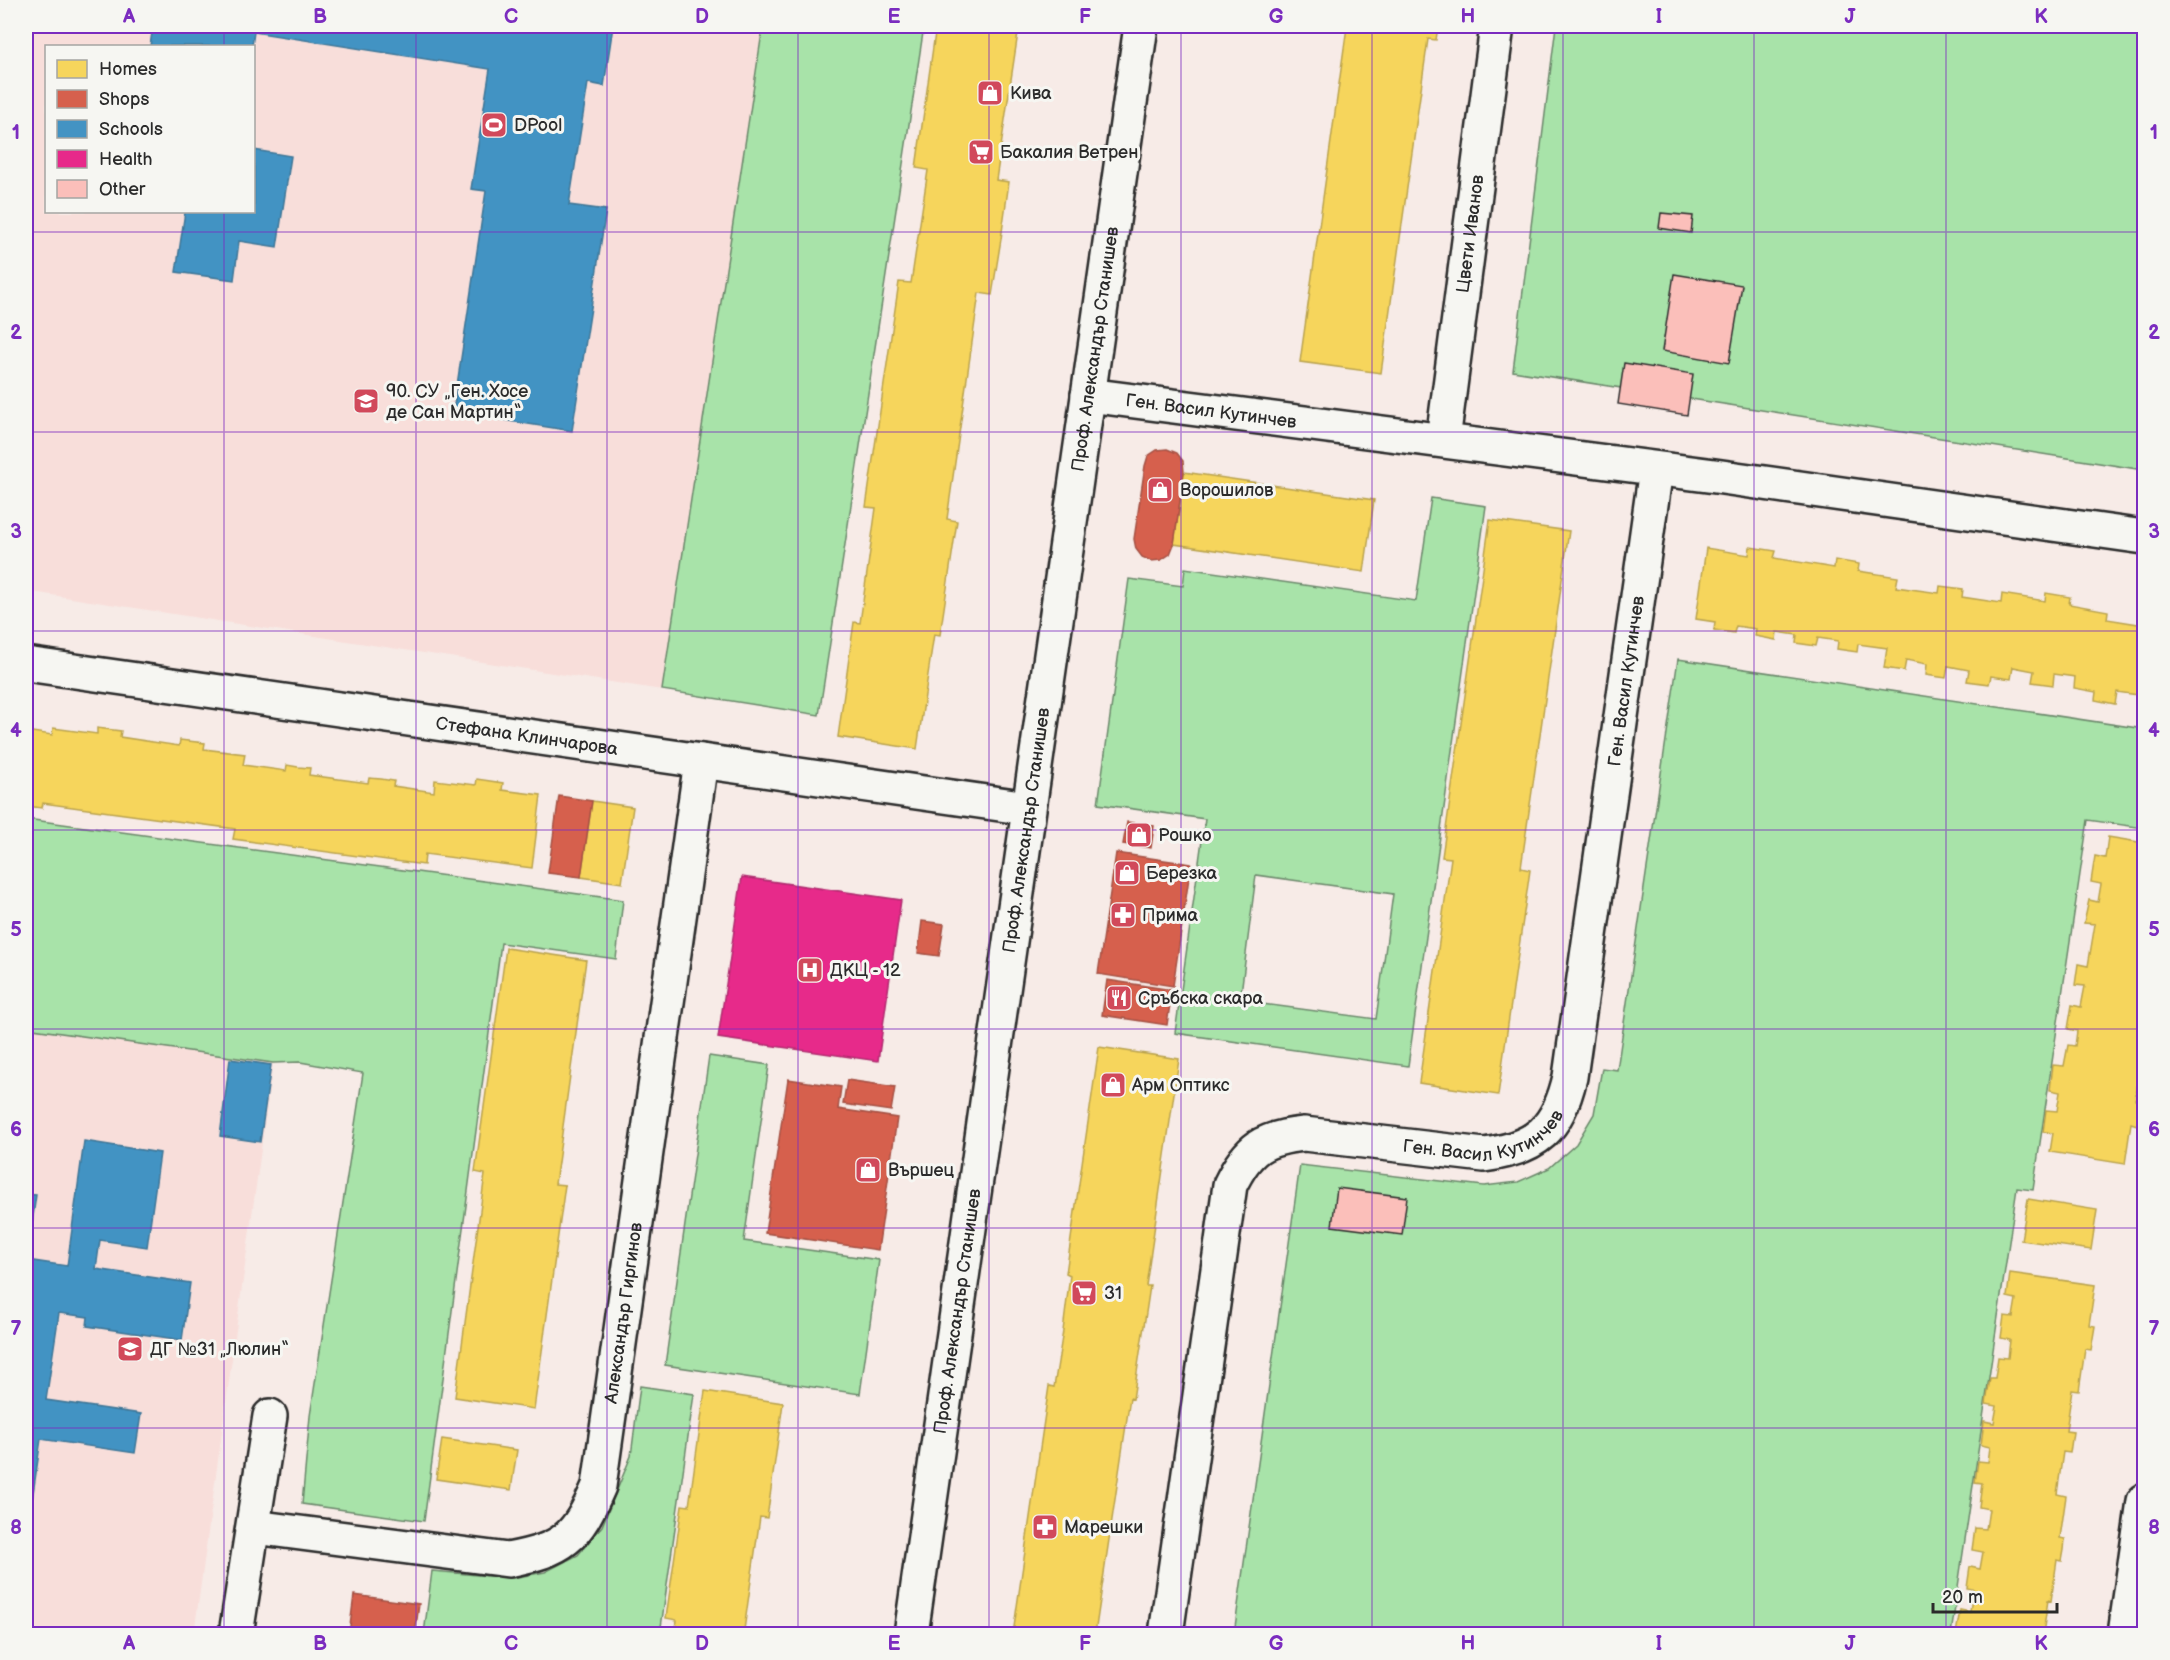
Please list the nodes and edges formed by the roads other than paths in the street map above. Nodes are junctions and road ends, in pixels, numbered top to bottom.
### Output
1 (1141, 26) edge
2 (1497, 26) edge
3 (1088, 395) junction
4 (1443, 440) junction
5 (1656, 469) junction
6 (2145, 537) edge
7 (26, 664) edge
8 (701, 761) junction
9 (1028, 808) junction
10 (270, 1416) dead end
11 (2145, 1502) edge
12 (254, 1527) junction
13 (236, 1635) edge
14 (911, 1635) edge
15 (1166, 1635) edge
16 (2125, 1635) edge

1 - 3 street, Проф. Александър Станишев
2 - 4 street, Цвети Иванов
3 - 4 street, Ген. Васил Кутинчев
3 - 9 street, Проф. Александър Станишев
4 - 5 street, Ген. Васил Кутинчев
5 - 6 street, Ген. Васил Кутинчев
5 - 15 street, Ген. Васил Кутинчев
7 - 8 street, Стефана Клинчарова
8 - 9 street, Стефана Клинчарова
8 - 12 street, Александър Гиргинов
9 - 14 street, Проф. Александър Станишев
10 - 12 street
11 - 16 street
12 - 13 street

